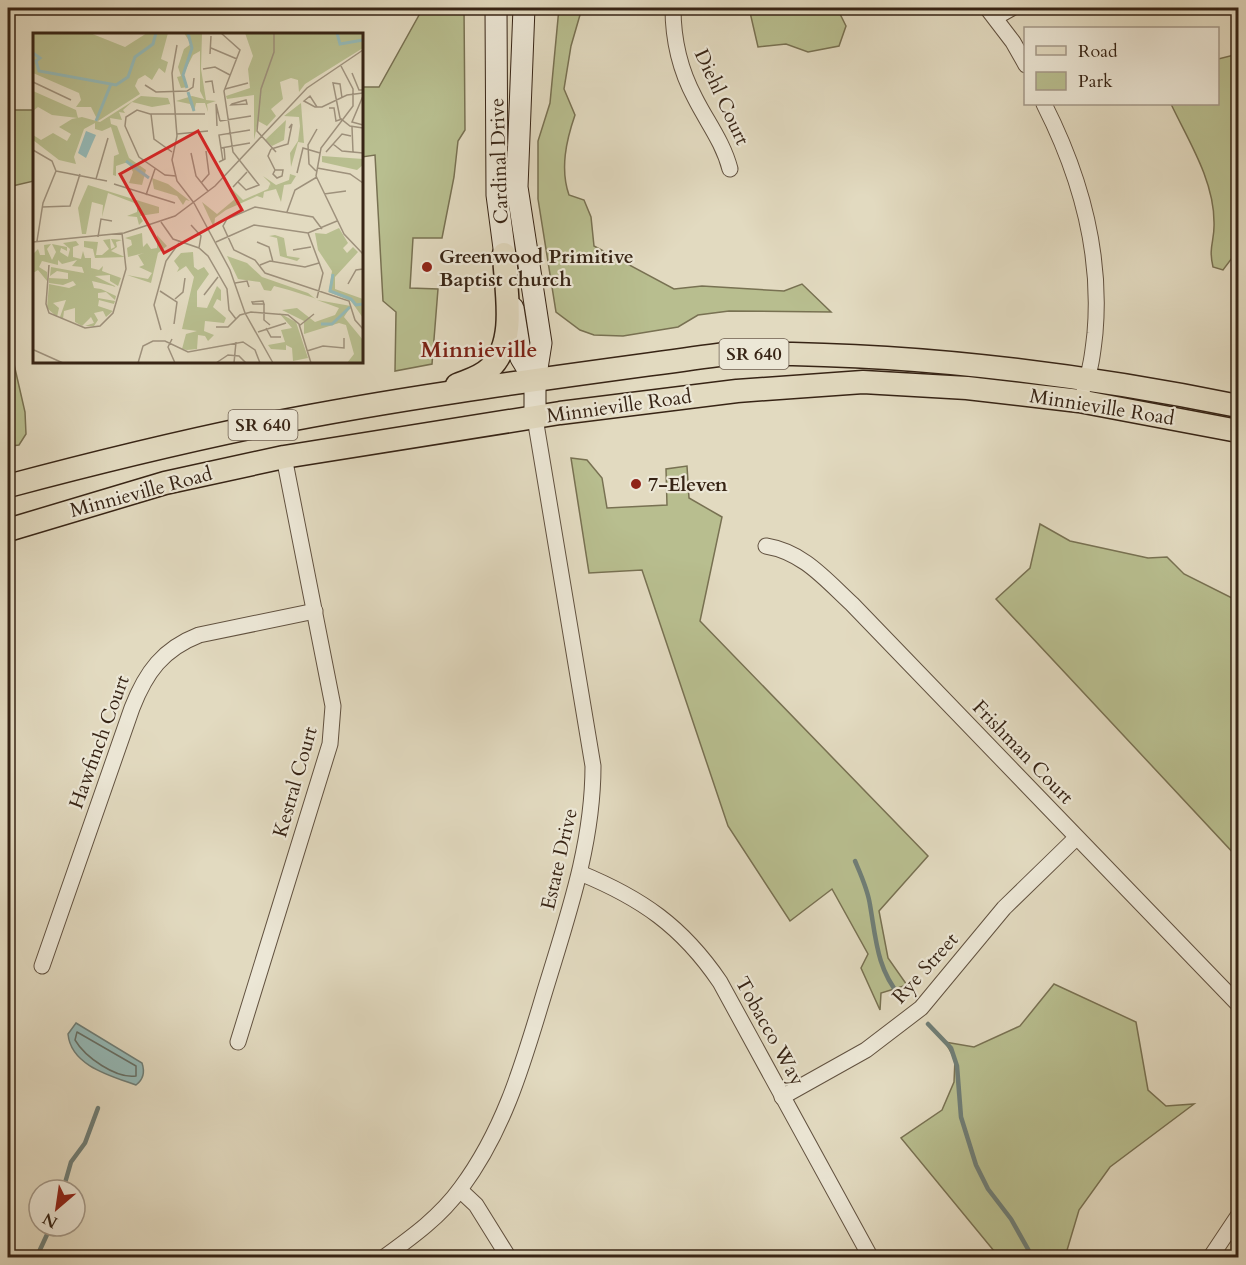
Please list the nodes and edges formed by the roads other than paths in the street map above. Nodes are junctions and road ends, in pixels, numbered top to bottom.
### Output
1 (496, 8) edge
2 (524, 8) edge
3 (674, 8) edge
4 (1012, 8) edge
5 (992, 12) edge
6 (1024, 62) edge
7 (1044, 105) edge
8 (730, 169) dead end
9 (504, 254) junction
10 (1088, 378) junction
11 (535, 381) junction
12 (422, 398) junction
13 (1079, 401) junction
14 (1239, 406) edge
15 (535, 418) junction
16 (1239, 431) edge
17 (284, 457) junction
18 (8, 486) edge
19 (8, 530) edge
20 (766, 546) dead end
21 (315, 611) junction
22 (1076, 838) junction
23 (580, 873) junction
24 (42, 966) dead end
25 (1239, 1004) edge
26 (238, 1042) dead end
27 (782, 1097) junction
28 (460, 1190) junction
29 (1239, 1216) edge
30 (383, 1257) edge
31 (509, 1257) edge
32 (871, 1257) edge
33 (1210, 1257) edge

1 - 9 main road, Cardinal Drive
2 - 11 main road, Cardinal Drive
3 - 8 street, Diehl Court
4 - 5 street
5 - 6 street
7 - 10 street
9 - 11 main road, Cardinal Drive
9 - 12 main road
10 - 11 main road, Minnieville Road / SR 640
10 - 13 street
10 - 14 main road, Minnieville Road / SR 640
11 - 12 main road, Minnieville Road / SR 640
11 - 15 main road, Cardinal Drive
12 - 18 main road, Minnieville Road / SR 640
13 - 15 main road, Minnieville Road / SR 640
13 - 16 main road, Minnieville Road / SR 640
15 - 17 main road, Minnieville Road / SR 640
15 - 23 street, Estate Drive
17 - 19 main road, Minnieville Road / SR 640
17 - 21 street, Kestral Court
20 - 22 street, Frishman Court
21 - 24 street, Hawfinch Court
21 - 26 street, Kestral Court
22 - 25 street, Frishman Court
22 - 27 street, Rye Street
23 - 27 street, Tobacco Way
23 - 28 street, Estate Drive
27 - 32 street, Tobacco Way
28 - 30 street, Estate Drive
28 - 31 street
29 - 33 street

